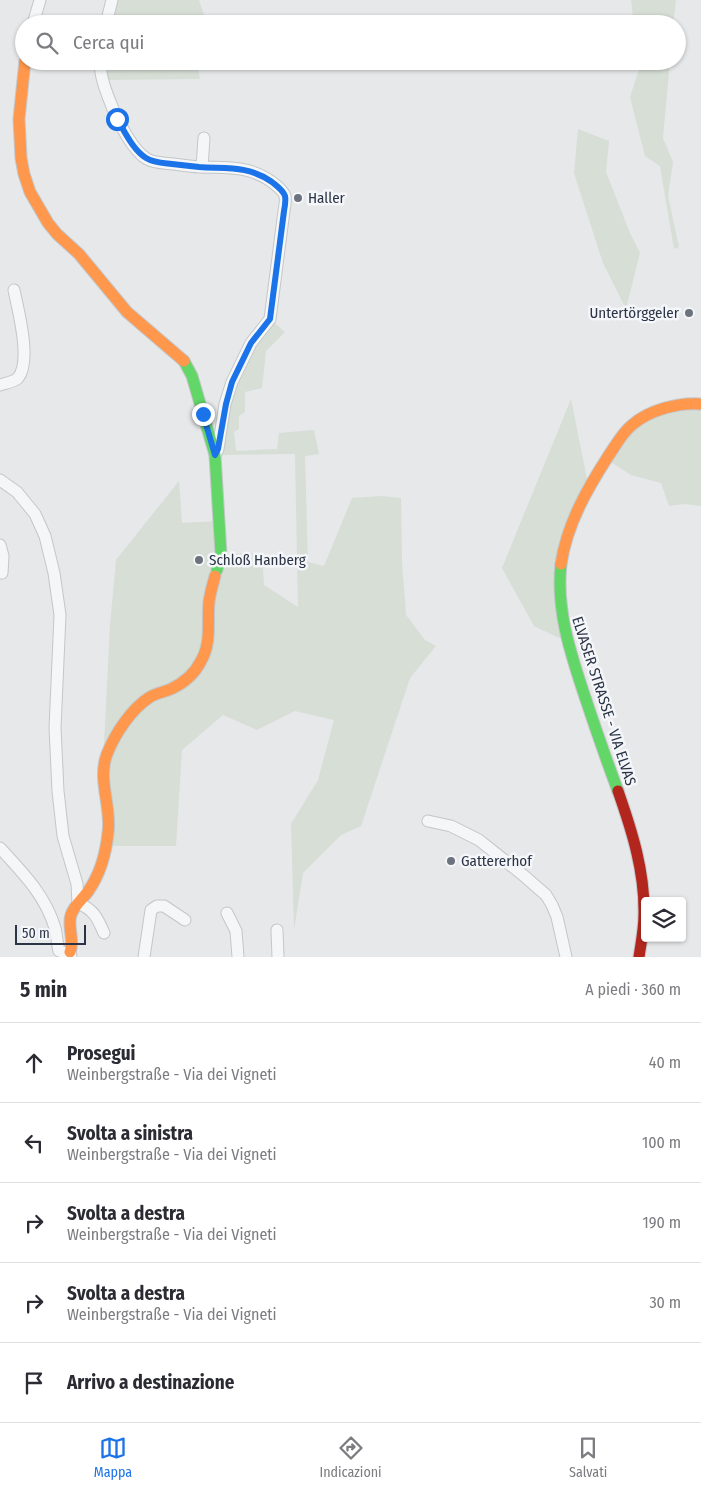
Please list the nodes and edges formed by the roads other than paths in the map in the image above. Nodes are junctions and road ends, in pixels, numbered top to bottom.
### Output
1 (40, 0) edge
2 (112, 0) edge
3 (36, 15) edge
4 (108, 15) edge
5 (24, 70) edge
6 (102, 70) edge
7 (204, 138) dead end
8 (202, 167) junction
9 (14, 290) dead end
10 (0, 385) edge
11 (701, 404) edge
12 (215, 455) junction
13 (0, 480) edge
14 (0, 545) edge
15 (0, 573) edge
16 (428, 821) dead end
17 (0, 848) edge
18 (78, 902) junction
19 (226, 913) dead end
20 (185, 920) dead end
21 (276, 930) dead end
22 (104, 933) dead end
23 (71, 954) edge
24 (144, 957) edge
25 (238, 957) edge
26 (278, 957) edge
27 (566, 957) edge
28 (638, 957) edge

1 - 3 street
2 - 4 street
5 - 12 street
6 - 8 street
7 - 8 street
8 - 12 street
9 - 10 street
11 - 28 street, ELVASER STRASSE - VIA ELVAS
12 - 18 street
13 - 18 street
14 - 15 street
16 - 27 street
17 - 23 street
18 - 22 street
18 - 23 street
19 - 25 street
20 - 24 street
21 - 26 street

